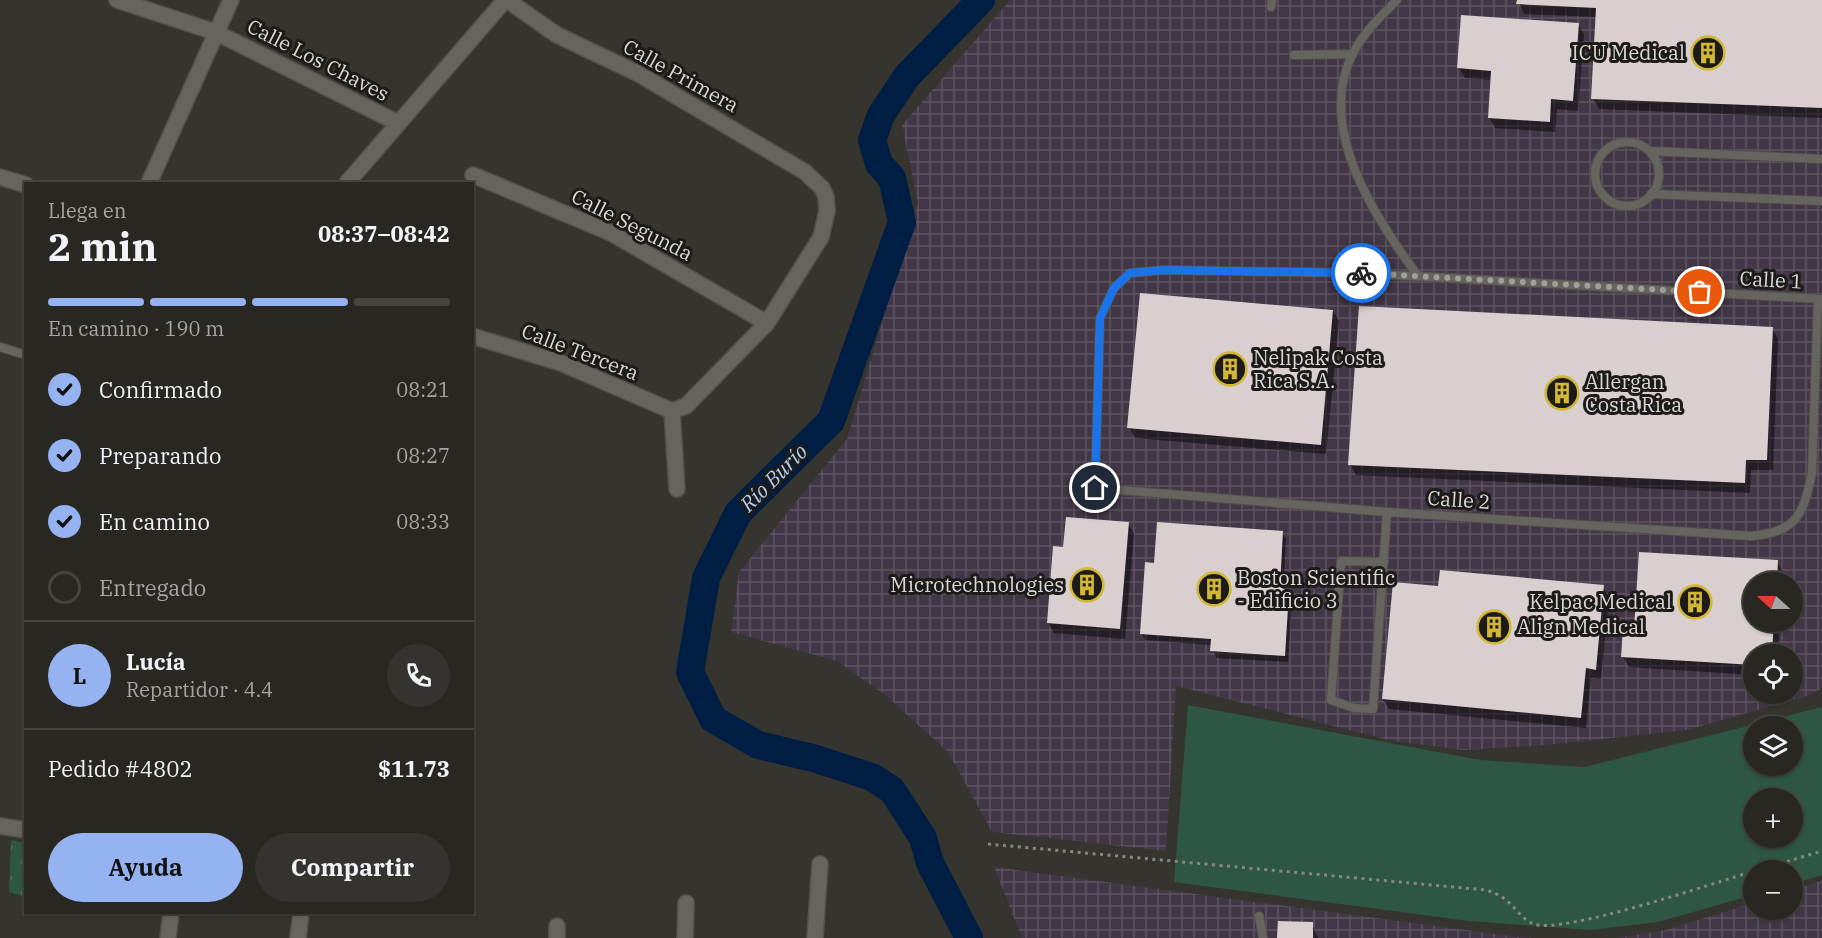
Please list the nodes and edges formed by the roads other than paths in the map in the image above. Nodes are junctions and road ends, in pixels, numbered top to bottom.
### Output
1 (117, 0) edge
2 (231, 0) edge
3 (506, 0) edge
4 (1397, 0) edge
5 (216, 32) junction
6 (1353, 54) junction
7 (1294, 55) dead end
8 (398, 123) junction
9 (1650, 151) junction
10 (1822, 159) edge
11 (473, 175) dead end
12 (0, 177) edge
13 (149, 182) edge
14 (348, 182) edge
15 (24, 184) edge
16 (1652, 194) junction
17 (1822, 201) edge
18 (1418, 276) junction
19 (1114, 288) joint
20 (1820, 299) edge
21 (767, 323) junction
22 (474, 337) edge
23 (0, 347) edge
24 (24, 354) edge
25 (672, 411) junction
26 (677, 489) dead end
27 (1387, 512) junction
28 (1384, 562) junction
29 (0, 826) edge
30 (24, 830) edge
31 (820, 864) dead end
32 (686, 903) dead end
33 (171, 914) edge
34 (301, 914) edge
35 (1259, 916) dead end
36 (168, 938) edge
37 (298, 938) edge
38 (685, 938) edge
39 (815, 938) edge
40 (1263, 938) edge

1 - 5 street, Calle Los Chaves
2 - 5 street
3 - 8 street
3 - 21 street, Calle Primera
4 - 6 lane
5 - 8 street, Calle Los Chaves
5 - 13 street
6 - 7 lane
6 - 18 lane
8 - 14 street
9 - 10 lane
9 - 16 lane
9 - 16 lane
11 - 21 street, Calle Segunda
12 - 15 street
16 - 17 lane
18 - 19 lane, Calle 1
18 - 20 lane, Calle 1
19 - 27 lane, Calle 2
20 - 27 lane, Calle 2
21 - 25 street
22 - 25 street, Calle Tercera
23 - 24 lane
25 - 26 street
27 - 28 lane
28 - 28 lane
29 - 30 street
31 - 39 street
32 - 38 street
33 - 36 street
34 - 37 street
35 - 40 lane

